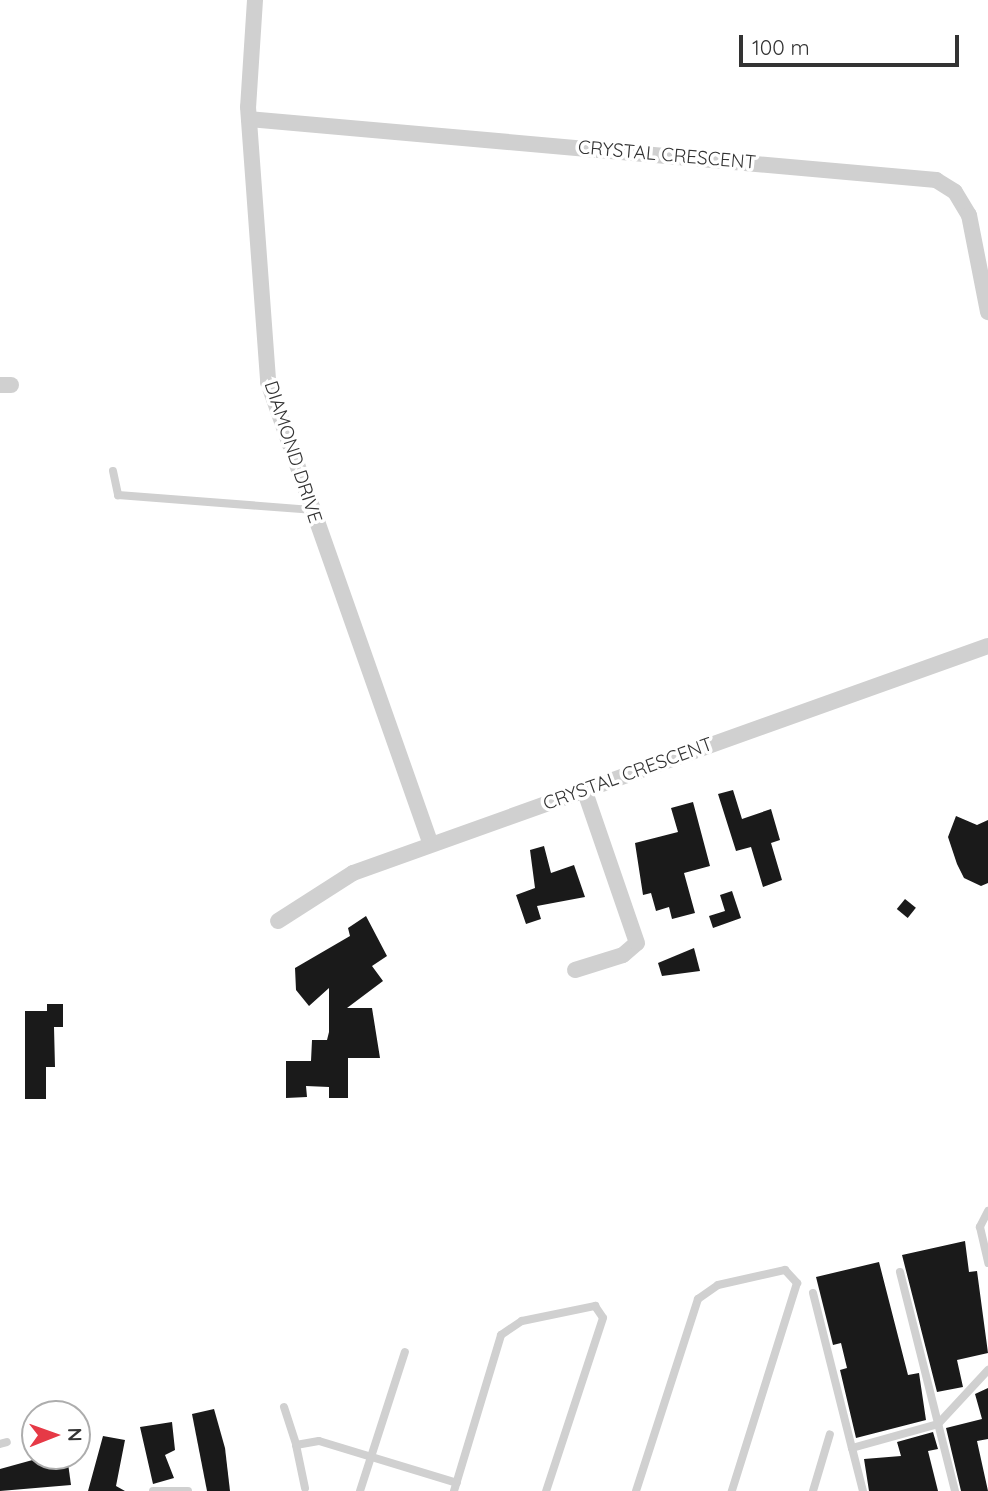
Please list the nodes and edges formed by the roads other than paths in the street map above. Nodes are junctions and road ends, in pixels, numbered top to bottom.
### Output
1 (256, 0) edge
2 (249, 119) junction
3 (988, 312) edge
4 (113, 471) dead end
5 (311, 510) junction
6 (988, 646) edge
7 (584, 789) junction
8 (431, 844) junction
9 (278, 921) dead end
10 (575, 970) dead end
11 (988, 1211) edge
12 (988, 1263) edge
13 (900, 1272) dead end
14 (813, 1293) dead end
15 (405, 1352) dead end
16 (988, 1370) edge
17 (284, 1407) dead end
18 (938, 1424) junction
19 (830, 1434) dead end
20 (296, 1445) junction
21 (852, 1448) junction
22 (372, 1455) junction
23 (455, 1487) edge
24 (305, 1488) dead end
25 (153, 1491) edge
26 (188, 1491) edge
27 (360, 1491) edge
28 (546, 1491) edge
29 (636, 1491) edge
30 (732, 1491) edge
31 (813, 1491) edge
32 (863, 1491) edge
33 (955, 1491) edge

1 - 2 street, DIAMOND DRIVE
2 - 3 street, CRYSTAL CRESCENT
2 - 5 street, DIAMOND DRIVE
4 - 5 lane
5 - 8 street, DIAMOND DRIVE
6 - 7 street, CRYSTAL CRESCENT
7 - 8 street, CRYSTAL CRESCENT
7 - 10 street
8 - 9 street, CRYSTAL CRESCENT
11 - 12 lane
13 - 18 lane
14 - 21 lane
15 - 22 lane
16 - 18 lane
17 - 20 lane
18 - 21 lane
18 - 33 lane
19 - 31 lane
20 - 22 lane
20 - 24 lane
21 - 32 lane
22 - 23 lane
22 - 27 lane
23 - 28 lane
25 - 26 lane
29 - 30 lane

